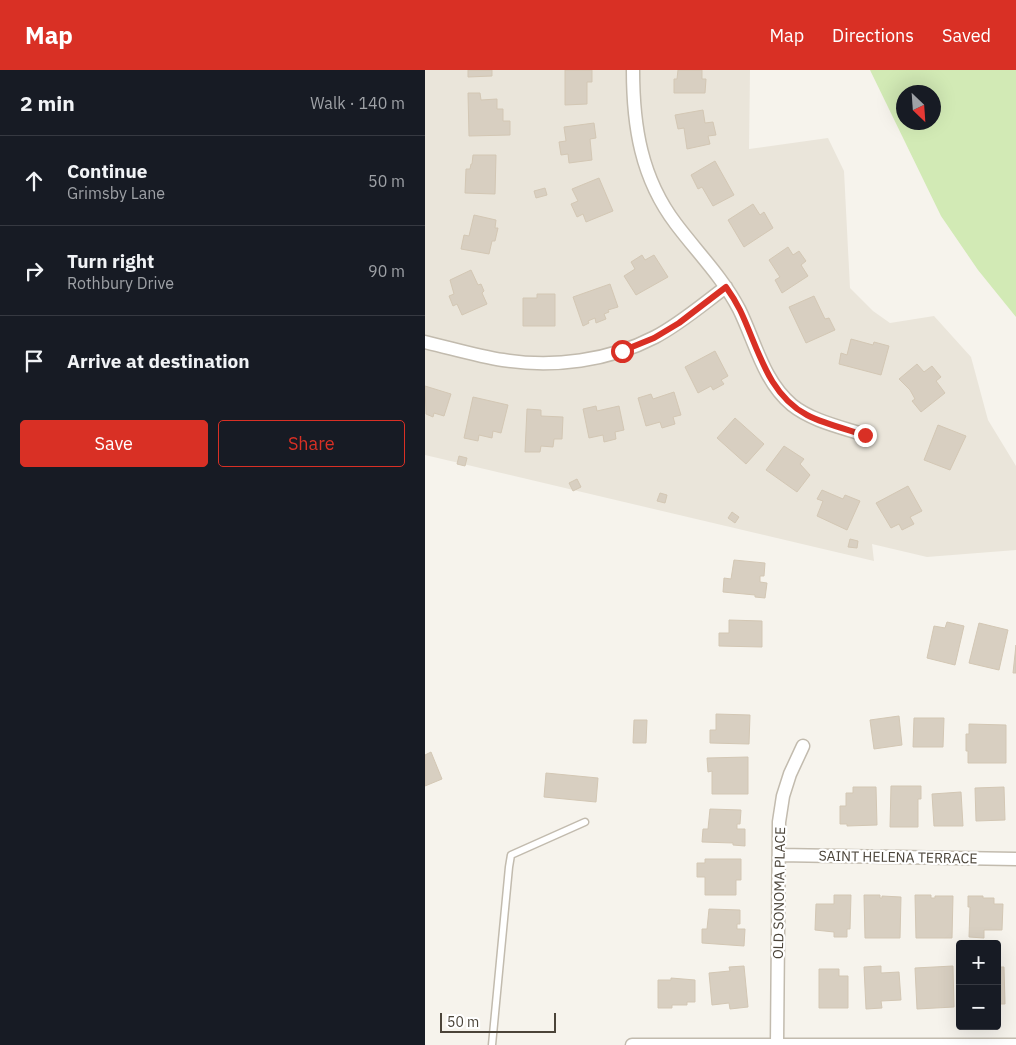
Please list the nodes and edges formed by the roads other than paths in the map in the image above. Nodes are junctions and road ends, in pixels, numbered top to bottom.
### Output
1 (633, 70) edge
2 (726, 287) junction
3 (425, 342) edge
4 (865, 435) dead end
5 (803, 746) dead end
6 (585, 822) dead end
7 (779, 855) junction
8 (1016, 859) edge
9 (777, 1044) edge
10 (492, 1045) edge
11 (633, 1045) edge
12 (660, 1045) edge
13 (1016, 1045) edge

1 - 2 street
2 - 3 street
2 - 4 street
5 - 7 street, OLD SONOMA PLACE
6 - 10 lane
7 - 8 street, SAINT HELENA TERRACE
7 - 9 street, OLD SONOMA PLACE
9 - 12 street
9 - 13 street
11 - 12 street

